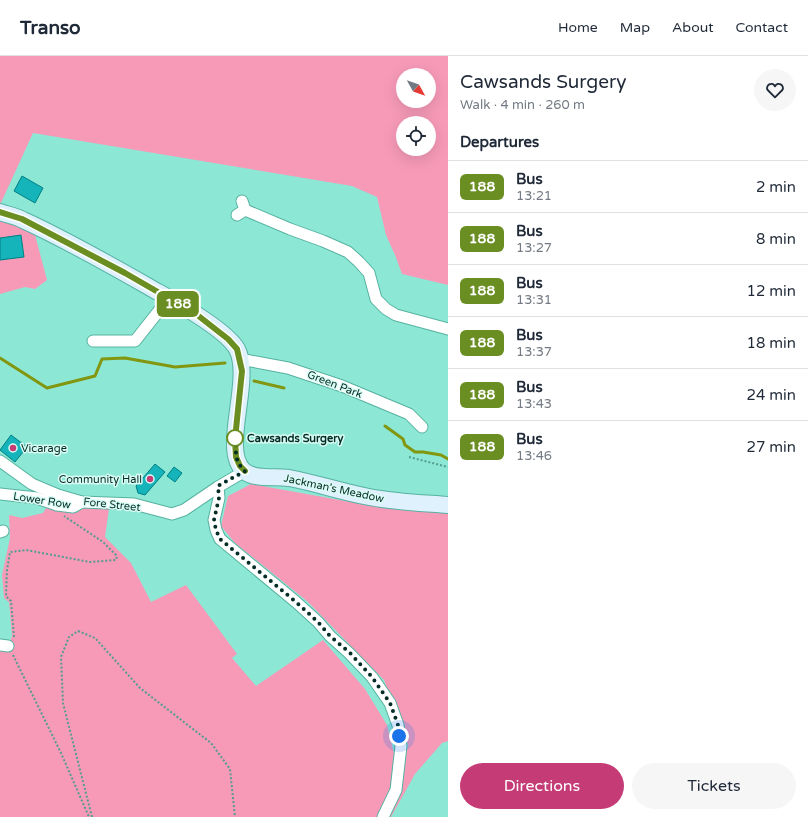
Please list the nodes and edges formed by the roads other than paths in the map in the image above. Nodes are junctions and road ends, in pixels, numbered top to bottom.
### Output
1 (241, 208) dead end
2 (0, 212) edge
3 (169, 298) junction
4 (448, 329) edge
5 (92, 341) dead end
6 (240, 359) junction
7 (422, 427) dead end
8 (0, 461) edge
9 (245, 471) junction
10 (218, 486) junction
11 (0, 494) edge
12 (82, 502) junction
13 (448, 505) edge
14 (383, 817) edge

1 - 4 street
2 - 3 street
3 - 5 street
3 - 6 street
6 - 7 street, Green Park
6 - 9 street
8 - 12 street, Fore Street
9 - 10 street, Fore Street
9 - 13 street, Jackman's Meadow
10 - 12 street, Fore Street
10 - 14 street
11 - 12 street, Lower Row

